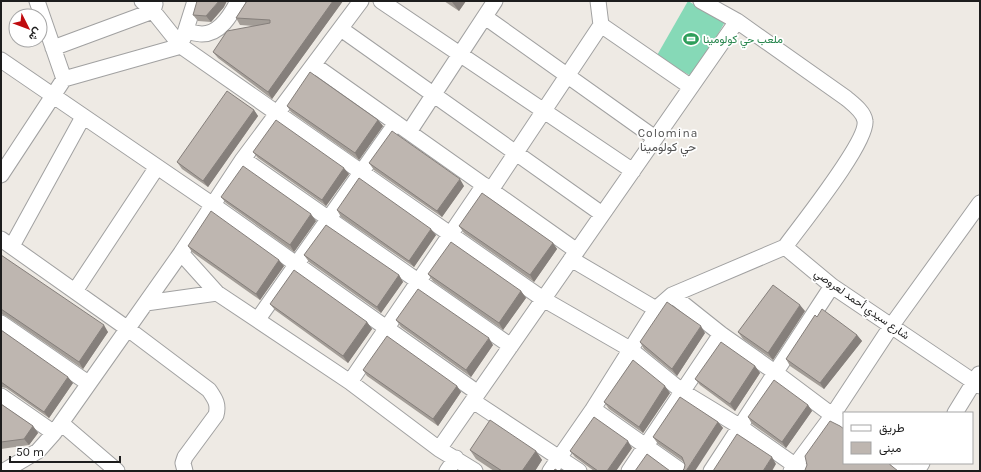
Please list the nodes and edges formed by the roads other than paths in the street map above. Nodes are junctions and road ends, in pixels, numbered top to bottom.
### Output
1 (37, 1) edge
2 (195, 1) edge
3 (238, 1) edge
4 (360, 1) edge
5 (381, 1) edge
6 (496, 1) edge
7 (598, 1) edge
8 (701, 1) edge
9 (150, 4) edge
10 (485, 17) junction
11 (737, 21) junction
12 (601, 25) junction
13 (342, 29) junction
14 (186, 31) junction
15 (181, 46) junction
16 (52, 48) junction
17 (460, 54) junction
18 (1, 60) edge
19 (314, 65) junction
20 (568, 76) junction
21 (64, 79) junction
22 (691, 87) junction
23 (434, 94) junction
24 (52, 96) junction
25 (544, 111) junction
26 (277, 113) junction
27 (83, 117) junction
28 (396, 123) junction
29 (409, 132) junction
30 (656, 138) junction
31 (516, 153) junction
32 (243, 159) junction
33 (157, 167) junction
34 (633, 171) junction
35 (361, 172) junction
36 (1, 175) edge
37 (488, 188) junction
38 (980, 203) edge
39 (213, 205) junction
40 (602, 214) junction
41 (328, 218) junction
42 (450, 234) junction
43 (6, 243) edge
44 (785, 247) junction
45 (181, 253) junction
46 (574, 255) junction
47 (296, 264) junction
48 (418, 282) junction
49 (832, 286) junction
50 (75, 291) junction
51 (217, 293) junction
52 (672, 295) junction
53 (543, 299) junction
54 (146, 303) junction
55 (656, 309) junction
56 (258, 319) junction
57 (1, 323) edge
58 (892, 325) junction
59 (128, 329) junction
60 (386, 329) junction
61 (721, 334) junction
62 (511, 346) junction
63 (630, 349) junction
64 (776, 373) junction
65 (978, 381) edge
66 (350, 382) junction
67 (88, 383) junction
68 (682, 392) junction
69 (1, 396) edge
70 (475, 397) junction
71 (592, 409) junction
72 (955, 412) edge
73 (838, 420) edge
74 (739, 426) junction
75 (57, 428) junction
76 (646, 445) junction
77 (439, 449) junction
78 (456, 458) junction
79 (559, 458) junction
80 (899, 464) edge
81 (5, 467) edge
82 (797, 469) edge
83 (117, 471) edge
84 (185, 471) edge
85 (447, 471) edge
86 (475, 471) edge
87 (550, 471) edge
88 (579, 471) edge
89 (628, 471) edge
90 (680, 471) edge
91 (711, 471) edge
92 (909, 471) edge

1 - 16 street
2 - 14 street
3 - 14 street
4 - 13 street
5 - 17 street
6 - 10 street
7 - 12 street
8 - 11 street
9 - 15 street
9 - 16 street
10 - 17 street
10 - 20 street
11 - 22 street
11 - 44 street
12 - 20 street
12 - 22 street
13 - 19 street
13 - 23 street
14 - 15 street
15 - 21 street
15 - 26 street
16 - 21 street
17 - 23 street
17 - 25 street
18 - 24 street
19 - 26 street
19 - 28 street
20 - 25 street
20 - 30 street
21 - 24 street
22 - 30 street
23 - 29 street
23 - 31 street
24 - 27 street
24 - 36 street
25 - 31 street
25 - 34 street
26 - 32 street
26 - 35 street
27 - 33 street
27 - 43 street
28 - 29 street
28 - 35 street
29 - 37 street
30 - 34 street
31 - 37 street
31 - 40 street
32 - 39 street
32 - 41 street
33 - 39 street
33 - 50 street
34 - 40 street
35 - 41 street
35 - 42 street
37 - 42 street
37 - 46 street
38 - 58 street
39 - 45 street
39 - 47 street
40 - 46 street
41 - 47 street
41 - 48 street
42 - 48 street
42 - 53 street
43 - 50 street
44 - 49 street, شارع سيدي أحمد لعروصي
44 - 52 street
45 - 51 street
45 - 54 street
46 - 53 street
46 - 55 street
47 - 56 street
47 - 60 street
48 - 60 street
48 - 62 street
49 - 58 street, شارع سيدي أحمد لعروصي
49 - 64 street
50 - 59 street
51 - 54 street
51 - 56 street
52 - 55 street
52 - 61 street
53 - 62 street
53 - 63 street
54 - 59 street
55 - 63 street
56 - 66 street
57 - 67 street
58 - 65 street, شارع سيدي أحمد لعروصي
58 - 73 street
59 - 67 street
59 - 84 street
60 - 66 street
60 - 70 street
61 - 64 street
61 - 68 street
62 - 70 street
63 - 68 street
63 - 71 street
64 - 73 street
64 - 74 street
65 - 72 street
66 - 77 street
67 - 75 street
68 - 74 street
68 - 76 street
69 - 75 street
70 - 77 street
70 - 79 street
71 - 76 street
71 - 79 street
73 - 82 street
74 - 82 street
74 - 91 street
75 - 81 street
75 - 83 street
76 - 89 street
76 - 90 street
77 - 78 street
78 - 85 street
78 - 86 street
79 - 87 street
79 - 88 street
80 - 92 street

